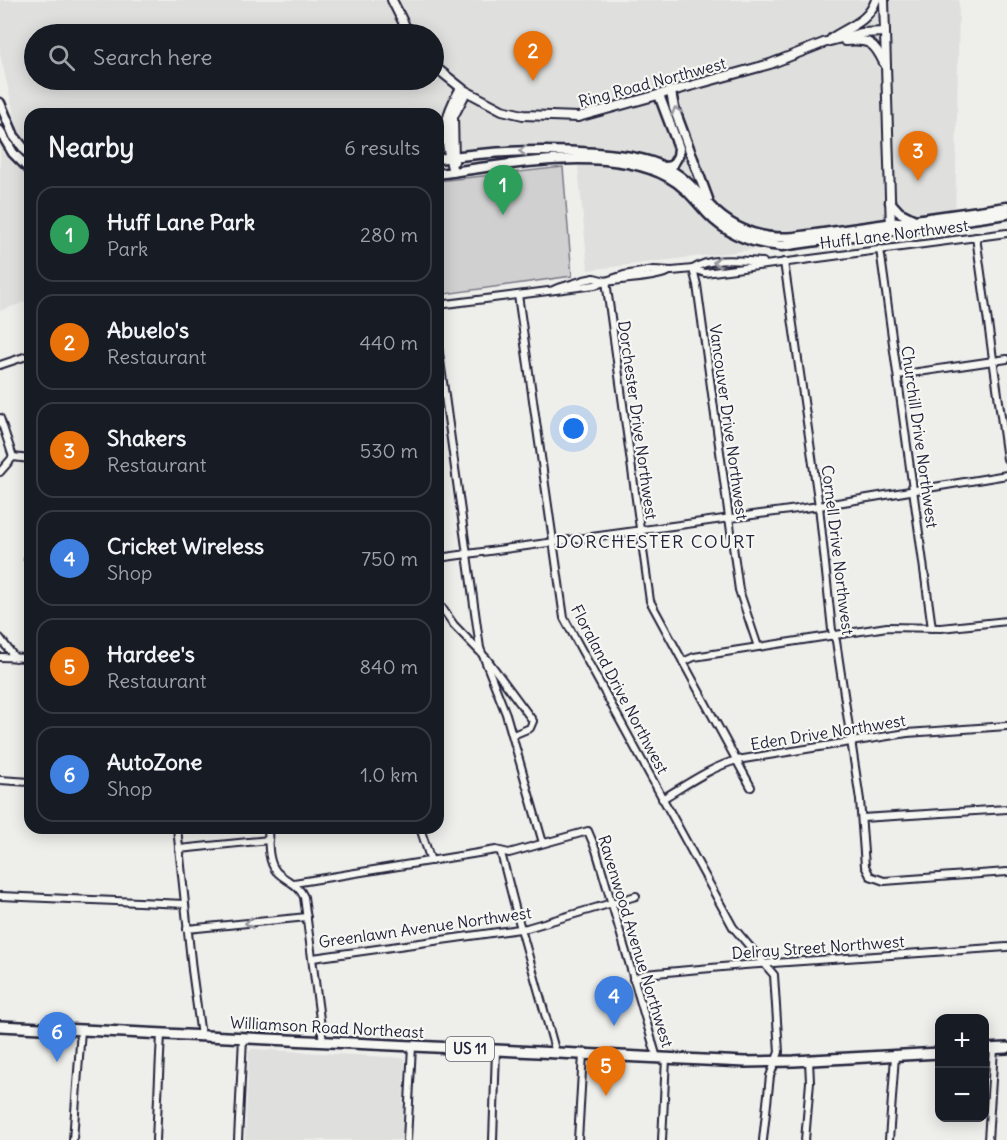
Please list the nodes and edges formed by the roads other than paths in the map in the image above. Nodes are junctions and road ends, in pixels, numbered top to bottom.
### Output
1 (392, 0) edge
2 (876, 0) edge
3 (884, 0) edge
4 (404, 24) edge
5 (885, 32) junction
6 (826, 42) junction
7 (886, 67) junction
8 (444, 75) edge
9 (448, 79) junction
10 (464, 90) junction
11 (671, 92) junction
12 (659, 95) junction
13 (482, 101) junction
14 (0, 104) edge
15 (451, 105) junction
16 (454, 114) junction
17 (0, 132) edge
18 (24, 148) edge
19 (594, 153) junction
20 (452, 157) junction
21 (444, 158) edge
22 (543, 161) junction
23 (24, 164) edge
24 (665, 167) junction
25 (453, 172) junction
26 (444, 173) edge
27 (890, 202) junction
28 (710, 206) junction
29 (1007, 207) edge
30 (1007, 214) edge
31 (913, 219) junction
32 (890, 227) junction
33 (1007, 232) edge
34 (976, 237) junction
35 (880, 249) junction
36 (784, 262) junction
37 (693, 269) junction
38 (606, 281) junction
39 (518, 295) junction
40 (444, 304) edge
41 (24, 357) edge
42 (1007, 359) edge
43 (993, 362) junction
44 (0, 365) edge
45 (898, 375) junction
46 (444, 389) edge
47 (0, 418) edge
48 (13, 457) junction
49 (24, 458) edge
50 (1007, 459) edge
51 (0, 472) edge
52 (1007, 475) edge
53 (914, 489) junction
54 (819, 506) junction
55 (729, 518) junction
56 (640, 530) junction
57 (551, 543) junction
58 (467, 554) junction
59 (444, 557) edge
60 (444, 610) edge
61 (1007, 621) edge
62 (932, 628) junction
63 (834, 635) junction
64 (0, 638) edge
65 (758, 647) junction
66 (481, 652) junction
67 (0, 657) edge
68 (15, 658) junction
69 (24, 658) edge
70 (683, 662) junction
71 (1007, 726) edge
72 (513, 735) junction
73 (850, 741) junction
74 (737, 760) junction
75 (0, 780) edge
76 (24, 782) edge
77 (751, 788) dead end
78 (662, 799) junction
79 (1007, 809) edge
80 (862, 818) junction
81 (178, 834) edge
82 (268, 834) edge
83 (422, 834) edge
84 (269, 840) junction
85 (543, 843) junction
86 (179, 849) junction
87 (501, 853) junction
88 (431, 861) junction
89 (1007, 872) edge
90 (294, 884) junction
91 (0, 896) edge
92 (636, 896) dead end
93 (611, 903) junction
94 (185, 904) junction
95 (307, 917) junction
96 (521, 928) junction
97 (187, 929) junction
98 (1007, 947) edge
99 (313, 958) junction
100 (767, 964) junction
101 (633, 979) junction
102 (0, 1026) edge
103 (81, 1030) junction
104 (161, 1034) junction
105 (201, 1036) junction
106 (243, 1038) junction
107 (323, 1042) junction
108 (412, 1046) junction
109 (1007, 1048) edge
110 (989, 1049) edge
111 (496, 1050) junction
112 (556, 1053) junction
113 (935, 1053) edge
114 (583, 1054) junction
115 (895, 1056) junction
116 (662, 1058) junction
117 (809, 1060) junction
118 (776, 1062) junction
119 (989, 1068) edge
120 (73, 1140) edge
121 (156, 1140) edge
122 (238, 1140) edge
123 (407, 1140) edge
124 (493, 1140) edge
125 (578, 1140) edge
126 (662, 1140) edge
127 (764, 1140) edge
128 (805, 1140) edge
129 (889, 1140) edge
130 (988, 1140) edge

1 - 4 street
2 - 6 street
3 - 5 street
5 - 6 street, Ring Road Northwest
5 - 7 street
6 - 7 street
6 - 11 street, Ring Road Northwest
7 - 27 street
8 - 9 street, Ring Road Northwest
9 - 10 street, Ring Road Northwest
9 - 15 street
10 - 13 street, Ring Road Northwest
10 - 15 street
10 - 16 street
11 - 12 street, Ring Road Northwest
28 -> 11 main road
12 - 13 street, Ring Road Northwest
12 - 24 main road
13 - 16 street
14 - 18 main road
15 - 20 street
16 - 20 street
17 - 23 main road
19 -> 20 main road
19 - 22 main road
19 - 24 main road
20 - 21 main road
20 - 25 street
22 - 25 main road
22 - 32 main road
24 - 28 main road
25 - 26 main road
27 - 31 main road
27 - 32 street
28 - 32 main road
29 - 31 main road
30 - 32 main road
31 - 32 main road
33 - 34 street, Huff Lane Northwest
34 - 35 street, Huff Lane Northwest
34 - 43 street
35 - 36 street, Huff Lane Northwest
35 - 45 street, Churchill Drive Northwest
36 - 37 street, Huff Lane Northwest
36 - 54 street, Cornell Drive Northwest
37 - 38 street, Huff Lane Northwest
37 - 55 street, Vancouver Drive Northwest
38 - 39 street, Huff Lane Northwest
38 - 56 street, Dorchester Drive Northwest
39 - 40 street, Huff Lane Northwest
39 - 57 street, Floraland Drive Northwest
41 - 44 street
42 - 43 street
43 - 45 street
43 - 50 street
45 - 53 street, Churchill Drive Northwest
46 - 58 street
47 - 48 street
48 - 49 street
48 - 51 street
52 - 53 street
53 - 54 street
53 - 62 street, Churchill Drive Northwest
54 - 55 street
54 - 63 street, Cornell Drive Northwest
55 - 56 street
55 - 65 street, Vancouver Drive Northwest
56 - 57 street
56 - 70 street, Dorchester Drive Northwest
57 - 58 street
57 - 78 street, Floraland Drive Northwest
58 - 59 street
58 - 66 street
60 - 66 street
61 - 62 street
62 - 63 street
63 - 65 street
63 - 73 street, Cornell Drive Northwest
64 - 68 street
65 - 70 street
66 - 72 street
66 - 72 street
67 - 68 street
68 - 69 street
70 - 74 street, Dorchester Drive Northwest
71 - 73 street, Eden Drive Northwest
72 - 85 street
73 - 74 street, Eden Drive Northwest
73 - 80 street, Cornell Drive Northwest
74 - 77 street, Dorchester Drive Northwest
74 - 78 street, Eden Drive Northwest
75 - 76 street
78 - 100 street, Floraland Drive Northwest
79 - 80 street
80 - 89 street, Cornell Drive Northwest
81 - 86 street
82 - 84 street
83 - 88 street
84 - 86 street
84 - 90 street
85 - 87 street
85 - 93 street, Ravenwood Avenue Northwest
86 - 94 street
87 - 88 street
87 - 96 street
88 - 90 street
90 - 95 street
91 - 94 street
92 - 93 street, Greenlawn Avenue Northwest
93 - 96 street, Greenlawn Avenue Northwest
93 - 101 street, Ravenwood Avenue Northwest
94 - 97 street
95 -> 97 street
95 - 99 street
96 - 99 street, Greenlawn Avenue Northwest
96 - 112 street
97 - 105 street
98 - 100 street, Delray Street Northwest
99 - 107 street
100 - 101 street, Delray Street Northwest
100 - 118 street, Floraland Drive Northwest
101 - 116 street, Ravenwood Avenue Northwest
102 - 103 main road, Williamson Road Northeast / US 11
103 - 104 main road, Williamson Road Northeast / US 11
103 - 120 street
104 - 105 main road, Williamson Road Northeast / US 11
104 - 121 street
105 - 106 main road, Williamson Road Northeast / US 11
106 - 107 main road, Williamson Road Northeast / US 11
106 - 122 street
107 - 108 main road, Williamson Road Northeast / US 11
108 - 111 main road, Williamson Road Northeast / US 11
108 - 123 street
109 - 110 main road
111 - 112 main road, Williamson Road Northeast / US 11
111 - 124 street
112 - 114 main road, Williamson Road Northeast / US 11
113 - 115 main road, Williamson Road Northeast / US 11
114 - 116 main road, Williamson Road Northeast / US 11
114 - 125 street
115 - 117 main road, Williamson Road Northeast / US 11
115 - 129 street
116 - 118 main road, Williamson Road Northeast / US 11
116 - 126 street, Ravenwood Avenue Northwest
117 - 118 main road, Williamson Road Northeast / US 11
117 - 128 street
118 - 127 street, Floraland Drive Northwest
119 - 130 street

